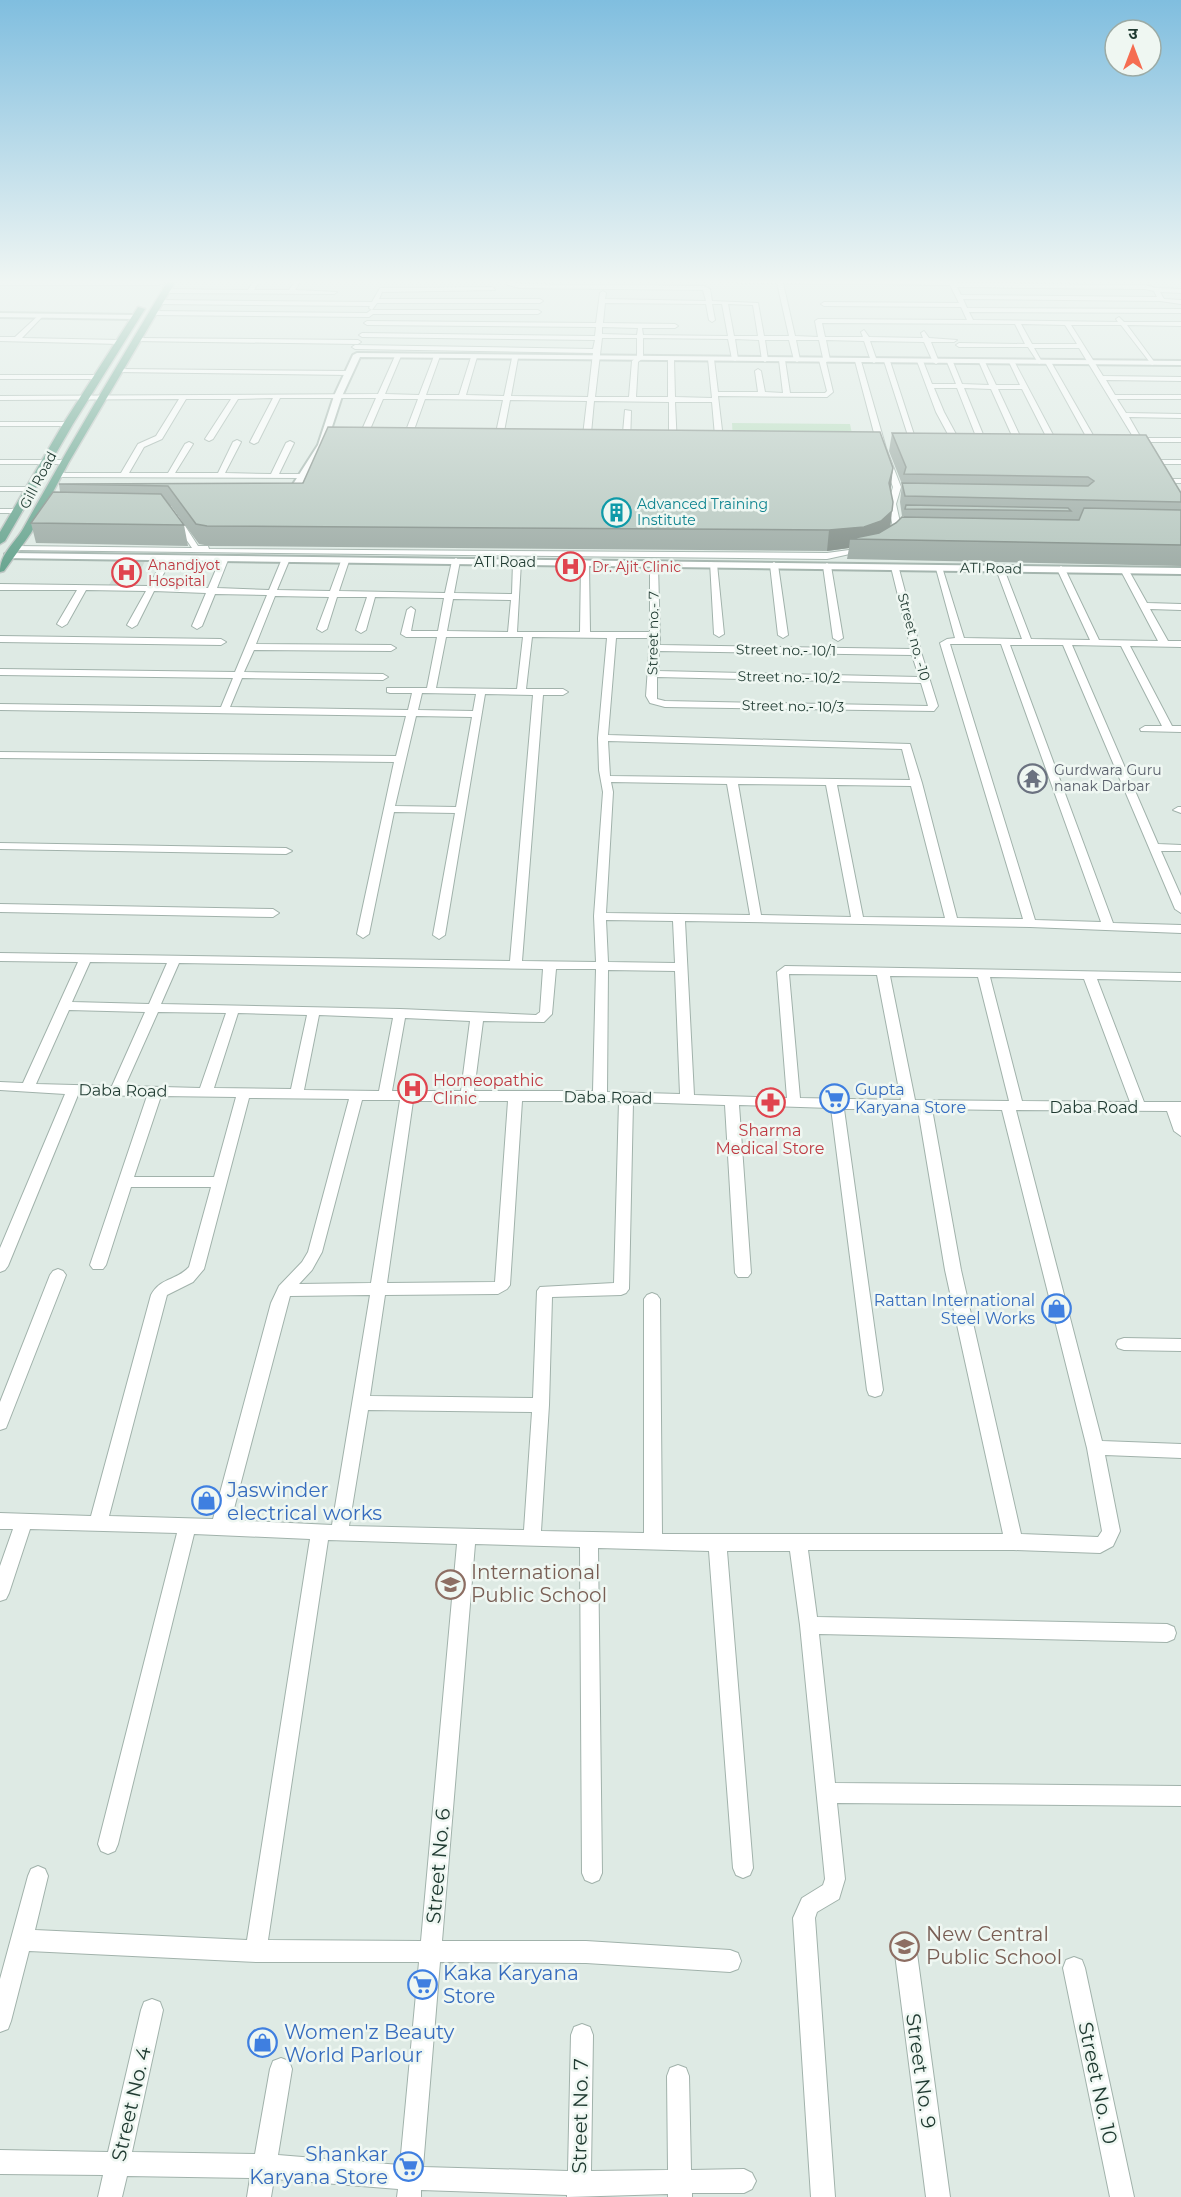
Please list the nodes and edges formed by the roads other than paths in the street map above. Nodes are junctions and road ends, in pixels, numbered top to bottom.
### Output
1 (94, 382) edge
2 (111, 382) edge
3 (345, 382) edge
4 (386, 382) edge
5 (427, 382) edge
6 (467, 382) edge
7 (510, 382) edge
8 (594, 382) edge
9 (633, 382) edge
10 (671, 382) edge
11 (713, 382) edge
12 (760, 382) edge
13 (785, 382) edge
14 (828, 382) edge
15 (864, 382) edge
16 (894, 382) edge
17 (928, 382) edge
18 (959, 382) edge
19 (991, 382) edge
20 (1021, 382) edge
21 (1055, 382) edge
22 (1104, 382) edge
23 (930, 386) junction
24 (962, 387) junction
25 (993, 387) junction
26 (1024, 387) junction
27 (85, 391) junction
28 (762, 395) junction
29 (787, 395) junction
30 (103, 396) junction
31 (184, 396) junction
32 (236, 396) junction
33 (278, 396) junction
34 (338, 396) junction
35 (379, 396) junction
36 (421, 397) junction
37 (462, 397) junction
38 (715, 397) junction
39 (1114, 397) junction
40 (1181, 397) edge
41 (0, 398) edge
42 (507, 398) junction
43 (592, 399) junction
44 (632, 399) junction
45 (670, 399) junction
46 (627, 411) dead end
47 (1126, 415) junction
48 (1181, 416) edge
49 (0, 424) edge
50 (68, 424) junction
51 (209, 440) dead end
52 (1140, 440) junction
53 (1181, 440) edge
54 (352, 441) edge
55 (361, 441) junction
56 (373, 441) edge
57 (395, 441) edge
58 (406, 441) junction
59 (418, 441) edge
60 (237, 442) dead end
61 (254, 442) dead end
62 (487, 442) edge
63 (498, 442) junction
64 (508, 442) edge
65 (290, 443) dead end
66 (577, 443) edge
67 (189, 444) dead end
68 (586, 444) junction
69 (596, 444) edge
70 (616, 444) edge
71 (626, 444) junction
72 (638, 445) edge
73 (661, 445) edge
74 (673, 446) junction
75 (685, 446) edge
76 (708, 446) edge
77 (720, 447) junction
78 (732, 447) edge
79 (870, 448) edge
80 (882, 448) junction
81 (893, 448) edge
82 (904, 448) edge
83 (916, 448) junction
84 (927, 448) edge
85 (949, 449) edge
86 (972, 449) junction
87 (994, 449) edge
88 (1013, 449) edge
89 (1023, 450) junction
90 (1034, 450) edge
91 (1045, 450) edge
92 (1057, 450) junction
93 (1067, 450) edge
94 (1087, 450) edge
95 (1097, 450) junction
96 (1107, 450) edge
97 (1136, 450) edge
98 (1146, 450) junction
99 (0, 462) edge
100 (46, 462) junction
101 (64, 462) junction
102 (1154, 462) junction
103 (1181, 462) edge
104 (58, 475) junction
105 (123, 476) junction
106 (170, 476) junction
107 (220, 476) junction
108 (274, 476) junction
109 (300, 476) junction
110 (1166, 481) junction
111 (1181, 481) edge
112 (0, 489) edge
113 (31, 489) junction
114 (1172, 490) edge
115 (47, 497) junction
116 (58, 497) edge
117 (267, 498) edge
118 (895, 498) junction
119 (906, 499) edge
120 (168, 510) edge
121 (0, 511) edge
122 (19, 511) junction
123 (897, 520) junction
124 (908, 520) edge
125 (896, 533) junction
126 (908, 533) edge
127 (0, 540) edge
128 (228, 556) junction
129 (6, 558) edge
130 (167, 560) junction
131 (285, 561) junction
132 (345, 561) junction
133 (456, 561) junction
134 (517, 562) junction
135 (585, 562) junction
136 (654, 564) junction
137 (713, 564) junction
138 (774, 565) junction
139 (827, 566) junction
140 (895, 567) junction
141 (938, 567) junction
142 (1000, 569) junction
143 (1061, 569) junction
144 (1125, 571) junction
145 (1181, 571) edge
146 (0, 587) edge
147 (83, 587) junction
148 (152, 589) junction
149 (212, 590) junction
150 (273, 593) junction
151 (333, 594) junction
152 (372, 594) junction
153 (448, 595) junction
154 (516, 597) junction
155 (1144, 606) junction
156 (1181, 607) edge
157 (411, 610) dead end
158 (62, 624) dead end
159 (132, 626) dead end
160 (197, 626) dead end
161 (322, 629) dead end
162 (361, 630) dead end
163 (443, 634) junction
164 (512, 634) junction
165 (528, 634) junction
166 (585, 634) junction
167 (719, 634) dead end
168 (612, 635) junction
169 (655, 635) junction
170 (783, 635) dead end
171 (838, 638) dead end
172 (0, 639) edge
173 (960, 641) junction
174 (1004, 641) junction
175 (1027, 641) junction
176 (221, 642) dead end
177 (1066, 642) junction
178 (1095, 642) junction
179 (1124, 643) junction
180 (1164, 644) junction
181 (1181, 644) edge
182 (250, 647) junction
183 (391, 648) dead end
184 (655, 648) junction
185 (916, 652) junction
186 (0, 672) edge
187 (654, 674) junction
188 (238, 676) junction
189 (383, 677) dead end
190 (925, 680) junction
191 (390, 690) dead end
192 (418, 690) junction
193 (431, 690) junction
194 (481, 691) junction
195 (521, 692) junction
196 (538, 692) junction
197 (563, 692) dead end
198 (653, 701) joint
199 (0, 707) edge
200 (933, 708) joint
201 (224, 711) junction
202 (412, 714) junction
203 (476, 714) junction
204 (1145, 729) dead end
205 (1169, 729) junction
206 (1181, 729) edge
207 (603, 738) junction
208 (0, 754) edge
209 (400, 759) junction
210 (606, 779) junction
211 (732, 780) junction
212 (831, 782) junction
213 (917, 783) junction
214 (389, 809) junction
215 (460, 810) junction
216 (0, 846) edge
217 (1155, 847) junction
218 (1181, 848) edge
219 (286, 851) dead end
220 (0, 908) edge
221 (1181, 909) edge
222 (273, 913) dead end
223 (600, 916) junction
224 (679, 917) junction
225 (756, 918) junction
226 (858, 920) junction
227 (952, 922) junction
228 (1030, 923) junction
229 (1108, 926) junction
230 (1181, 928) edge
231 (363, 934) dead end
232 (439, 935) dead end
233 (0, 957) edge
234 (86, 958) junction
235 (175, 959) junction
236 (516, 964) junction
237 (550, 964) junction
238 (602, 965) junction
239 (679, 967) junction
240 (883, 972) junction
241 (983, 974) junction
242 (1089, 975) junction
243 (1181, 977) edge
244 (66, 1006) junction
245 (153, 1009) junction
246 (233, 1010) junction
247 (314, 1011) junction
248 (400, 1013) junction
249 (476, 1018) junction
250 (0, 1086) edge
251 (27, 1087) junction
252 (74, 1090) junction
253 (117, 1090) junction
254 (156, 1090) junction
255 (206, 1091) junction
256 (244, 1093) junction
257 (297, 1093) junction
258 (357, 1095) junction
259 (385, 1095) junction
260 (407, 1096) junction
261 (600, 1096) junction
262 (466, 1097) junction
263 (626, 1097) junction
264 (515, 1098) junction
265 (687, 1099) junction
266 (732, 1101) junction
267 (794, 1102) junction
268 (837, 1104) junction
269 (916, 1104) junction
270 (1013, 1106) junction
271 (1139, 1107) junction
272 (1177, 1107) edge
273 (1181, 1131) edge
274 (125, 1182) junction
275 (219, 1182) junction
276 (98, 1265) dead end
277 (0, 1266) edge
278 (743, 1273) dead end
279 (58, 1275) dead end
280 (284, 1290) junction
281 (378, 1290) junction
282 (652, 1299) dead end
283 (1124, 1344) dead end
284 (1181, 1345) edge
285 (875, 1390) dead end
286 (362, 1403) junction
287 (541, 1405) junction
288 (0, 1423) edge
289 (1095, 1448) junction
290 (1181, 1451) edge
291 (0, 1521) edge
292 (24, 1522) junction
293 (98, 1524) junction
294 (187, 1527) junction
295 (220, 1527) junction
296 (330, 1533) junction
297 (467, 1535) junction
298 (531, 1538) junction
299 (589, 1540) junction
300 (653, 1540) junction
301 (1014, 1542) junction
302 (717, 1543) junction
303 (798, 1543) junction
304 (0, 1593) edge
305 (809, 1625) junction
306 (1167, 1634) dead end
307 (826, 1793) junction
308 (1181, 1796) edge
309 (108, 1844) dead end
310 (743, 1868) dead end
311 (592, 1873) dead end
312 (38, 1876) dead end
313 (22, 1940) junction
314 (905, 1946) dead end
315 (256, 1951) junction
316 (430, 1953) junction
317 (730, 1961) dead end
318 (1074, 1968) dead end
319 (152, 2010) dead end
320 (0, 2021) edge
321 (582, 2035) dead end
322 (281, 2068) dead end
323 (678, 2076) dead end
324 (0, 2162) edge
325 (116, 2165) junction
326 (264, 2166) junction
327 (744, 2181) dead end
328 (410, 2187) edge
329 (680, 2189) edge
330 (579, 2190) edge
331 (110, 2197) edge
332 (259, 2197) edge
333 (823, 2197) edge
334 (938, 2197) edge
335 (1122, 2197) edge

1 - 27 main road, Gill Road
2 - 30 main road, Gill Road
3 - 34 street
4 - 35 street
5 - 36 street
6 - 37 street
7 - 42 street
8 - 43 street
9 - 44 street
10 - 45 street
11 - 38 street
12 - 28 street
13 - 29 street
14 - 29 street
15 - 80 street
16 - 83 street
17 - 23 street
18 - 24 street
19 - 25 street
20 - 26 street
21 - 95 street
22 - 39 street
23 - 24 street
23 - 86 street
24 - 25 street
24 - 86 street
25 - 26 street
25 - 89 street
26 - 92 street
27 - 30 street
27 - 41 street
27 - 50 main road, Gill Road
28 - 29 street
28 - 38 street
30 - 31 street
30 - 101 main road, Gill Road
31 - 32 street
31 - 105 street
32 - 33 street
32 - 51 street
33 - 34 street
33 - 61 street
34 - 35 street
34 - 109 street
35 - 36 street
35 - 55 street
36 - 37 street
36 - 58 street
37 - 42 street
38 - 45 street
38 - 77 street
39 - 40 street
39 - 47 street
42 - 43 street
42 - 63 street
43 - 44 street
43 - 68 street
44 - 45 street
45 - 74 street
46 - 71 street
47 - 48 street
47 - 52 street
49 - 50 street
50 - 100 main road, Gill Road
52 - 53 street
52 - 98 street
54 - 55 street
55 - 56 street
57 - 58 street
58 - 59 street
60 - 107 street
62 - 63 street
63 - 64 street
65 - 108 street
66 - 68 street
67 - 106 street
68 - 69 street
70 - 71 street
71 - 72 street
73 - 74 street
74 - 75 street
76 - 77 street
77 - 78 street
79 - 80 street
80 - 81 street
80 - 118 street
82 - 83 street
83 - 84 street
85 - 86 street
86 - 87 street
88 - 89 street
89 - 90 street
91 - 92 street
92 - 93 street
94 - 95 street
95 - 96 street
97 - 98 street
98 - 102 street
99 - 100 street
100 - 101 street
100 - 113 main road, Gill Road
101 - 104 main road, Gill Road
102 - 103 street
102 - 110 street
104 - 105 street
104 - 115 main road, Gill Road
105 - 106 street
106 - 107 street
107 - 108 street
108 - 109 street
109 - 117 street
110 - 111 street
110 - 114 street
112 - 113 street
113 - 122 main road, Gill Road
115 - 116 street
115 - 129 main road, Gill Road
118 - 119 street
118 - 123 street
120 - 128 street
121 - 122 street
122 - 127 main road, Gill Road
123 - 124 street
123 - 125 street
125 - 126 street
125 - 128 street
128 - 129 street
128 - 130 street, ATI Road
128 - 131 street, ATI Road
128 - 149 street
129 - 130 street, ATI Road
130 - 148 street
131 - 132 street, ATI Road
131 - 150 street
132 - 133 street, ATI Road
132 - 151 street
133 - 134 street, ATI Road
133 - 153 street
134 - 135 street, ATI Road
134 - 154 street
135 - 136 street, ATI Road
135 - 166 street
136 - 137 street, ATI Road
136 - 169 street, Street no.- 7
137 - 138 street, ATI Road
137 - 167 street
138 - 139 street, ATI Road
138 - 170 street
139 - 140 street, ATI Road
139 - 171 street
140 - 141 street, ATI Road
140 - 185 street, Street no. -10
141 - 142 street, ATI Road
141 - 173 street
142 - 143 street, ATI Road
142 - 175 street
143 - 144 street, ATI Road
143 - 178 street
144 - 145 street, ATI Road
144 - 155 street
146 - 147 street
147 - 148 street
147 - 158 street
148 - 149 street
148 - 159 street
149 - 150 street
149 - 160 street
150 - 151 street
150 - 182 street
151 - 152 street
151 - 161 street
152 - 153 street
152 - 162 street
153 - 154 street
153 - 163 street
154 - 164 street
155 - 156 street
155 - 180 street
157 - 163 street
163 - 164 street
163 - 193 street
164 - 165 street
165 - 166 street
165 - 195 street
166 - 168 street
168 - 169 street
168 - 207 street
169 - 184 street, Street no.- 7
172 - 176 street
173 - 174 street
173 - 228 street
174 - 175 street
174 - 229 street
175 - 177 street
177 - 178 street
177 - 217 street
178 - 179 street
179 - 180 street
179 - 205 street
180 - 181 street
182 - 183 street
182 - 188 street
184 - 185 street, Street no.- 10/1
184 - 187 street, Street no.- 7
185 - 190 street, Street no. -10
186 - 188 street
187 - 190 street, Street no.- 10/2
187 - 198 street, Street no.- 7
188 - 189 street
188 - 201 street
190 - 200 street, Street no. -10
191 - 192 street
192 - 193 street
192 - 202 street
193 - 194 street
194 - 195 street
194 - 203 street
195 - 196 street
196 - 197 street
196 - 236 street
198 - 200 street, Street no.- 10/3
199 - 201 street
201 - 202 street
202 - 203 street
202 - 209 street
203 - 215 street
204 - 205 street
205 - 206 street
207 - 210 street
207 - 213 street
208 - 209 street
209 - 214 street
210 - 211 street
210 - 223 street
211 - 212 street
211 - 225 street
212 - 213 street
212 - 226 street
213 - 227 street
214 - 215 street
214 - 231 street
215 - 232 street
216 - 219 street
217 - 218 street
217 - 221 street
220 - 222 street
223 - 224 street
223 - 238 street
224 - 225 street
224 - 239 street
225 - 226 street
226 - 227 street
227 - 228 street
228 - 229 street
229 - 230 street
233 - 234 street
234 - 235 street
234 - 244 street
235 - 236 street
235 - 245 street
236 - 237 street
237 - 238 street
237 - 249 street
238 - 239 street
238 - 261 street
239 - 265 street
240 - 241 street
240 - 267 street
240 - 269 street
241 - 242 street
241 - 270 street
242 - 243 street
242 - 271 street
244 - 245 street
244 - 251 street
245 - 246 street
245 - 253 street
246 - 247 street
246 - 255 street
247 - 248 street
247 - 257 street
248 - 249 street
248 - 259 street
249 - 262 street
250 - 251 street, Daba Road
251 - 252 street, Daba Road
252 - 253 street, Daba Road
252 - 277 street
253 - 254 street, Daba Road
254 - 255 street, Daba Road
254 - 274 street
255 - 256 street, Daba Road
256 - 257 street, Daba Road
256 - 275 street
257 - 258 street, Daba Road
258 - 259 street, Daba Road
258 - 280 street
259 - 260 street, Daba Road
260 - 262 street, Daba Road
260 - 281 street
261 - 263 street, Daba Road
261 - 264 street, Daba Road
262 - 264 street, Daba Road
263 - 265 street, Daba Road
263 - 287 street
264 - 281 street
265 - 266 street, Daba Road
266 - 267 street, Daba Road
266 - 278 street
267 - 268 street, Daba Road
268 - 269 street, Daba Road
268 - 285 street
269 - 270 street, Daba Road
269 - 301 street
270 - 271 street, Daba Road
270 - 289 street
271 - 272 street, Daba Road
272 - 273 street
274 - 275 street
274 - 276 street
275 - 293 street
279 - 288 street
280 - 281 street
280 - 295 street
281 - 286 street
282 - 300 street
283 - 284 street
286 - 287 street
286 - 296 street
287 - 298 street
289 - 290 street
289 - 301 street
291 - 292 street
292 - 293 street
292 - 304 street
293 - 294 street
294 - 295 street
294 - 309 street
295 - 296 street
296 - 297 street
296 - 315 street
297 - 298 street
297 - 316 street, Street No. 6
298 - 299 street
299 - 300 street
299 - 311 street
300 - 302 street
301 - 303 street
302 - 303 street
302 - 310 street
303 - 305 street
305 - 306 street
305 - 307 street
307 - 308 street
307 - 333 street
312 - 313 street
313 - 315 street
313 - 320 street
314 - 334 street, Street No. 9
315 - 316 street
316 - 317 street
316 - 328 street, Street No. 6
318 - 335 street, Street No. 10
319 - 325 street, Street No. 4
321 - 330 street, Street No. 7
322 - 326 street
323 - 329 street
324 - 325 street
325 - 326 street
325 - 331 street, Street No. 4
326 - 328 street
326 - 332 street
327 - 329 street
328 - 330 street
329 - 330 street

